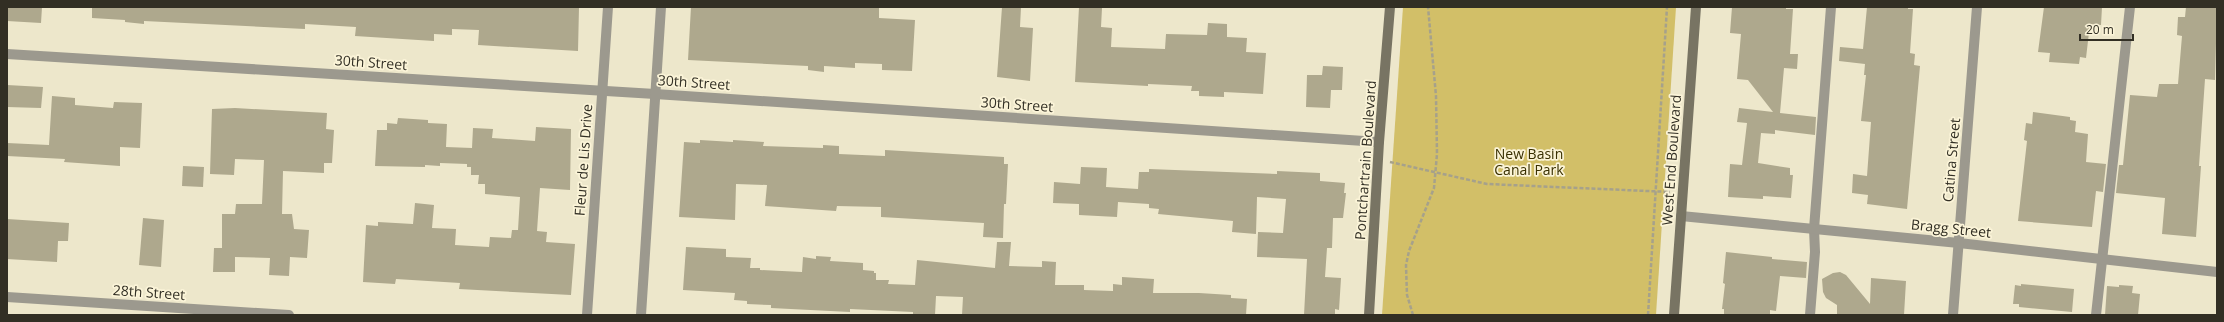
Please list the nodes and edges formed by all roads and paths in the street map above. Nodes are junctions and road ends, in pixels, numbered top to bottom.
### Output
1 (608, 7) edge
2 (661, 7) edge
3 (1390, 7) edge
4 (1428, 7) edge
5 (1667, 7) edge
6 (1696, 7) edge
7 (1831, 7) edge
8 (1977, 7) edge
9 (2130, 7) edge
10 (7, 54) edge
11 (602, 90) junction
12 (655, 94) junction
13 (1379, 142) junction
14 (1378, 160) junction
15 (1436, 173) junction
16 (1655, 192) junction
17 (1683, 192) junction
18 (1681, 216) junction
19 (1814, 229) junction
20 (1959, 243) junction
21 (2102, 259) junction
22 (2217, 272) edge
23 (7, 297) edge
24 (289, 315) edge
25 (587, 315) edge
26 (641, 315) edge
27 (1369, 315) edge
28 (1413, 315) edge
29 (1648, 315) edge
30 (1674, 315) edge
31 (1810, 315) edge
32 (1953, 315) edge
33 (2096, 315) edge

1 - 11 street, Fleur de Lis Drive
2 - 12 street
3 - 13 main road, Pontchartrain Boulevard
4 - 15 path
5 - 16 path
6 - 17 main road, West End Boulevard
7 - 19 street
8 - 20 street, Catina Street
9 - 21 street
10 - 11 street, 30th Street
11 - 12 street, 30th Street
11 - 25 street, Fleur de Lis Drive
12 - 13 street, 30th Street
12 - 26 street
13 - 14 main road, Pontchartrain Boulevard
14 - 15 path
14 - 27 main road, Pontchartrain Boulevard
15 - 16 path
15 - 28 path
16 - 17 path
16 - 29 path
17 - 18 main road, West End Boulevard
18 - 19 street, Bragg Street
18 - 30 main road, West End Boulevard
19 - 20 street, Bragg Street
19 - 31 street
20 - 21 street, Bragg Street
20 - 32 street, Catina Street
21 - 22 street, Bragg Street
21 - 33 street
23 - 24 street, 28th Street

